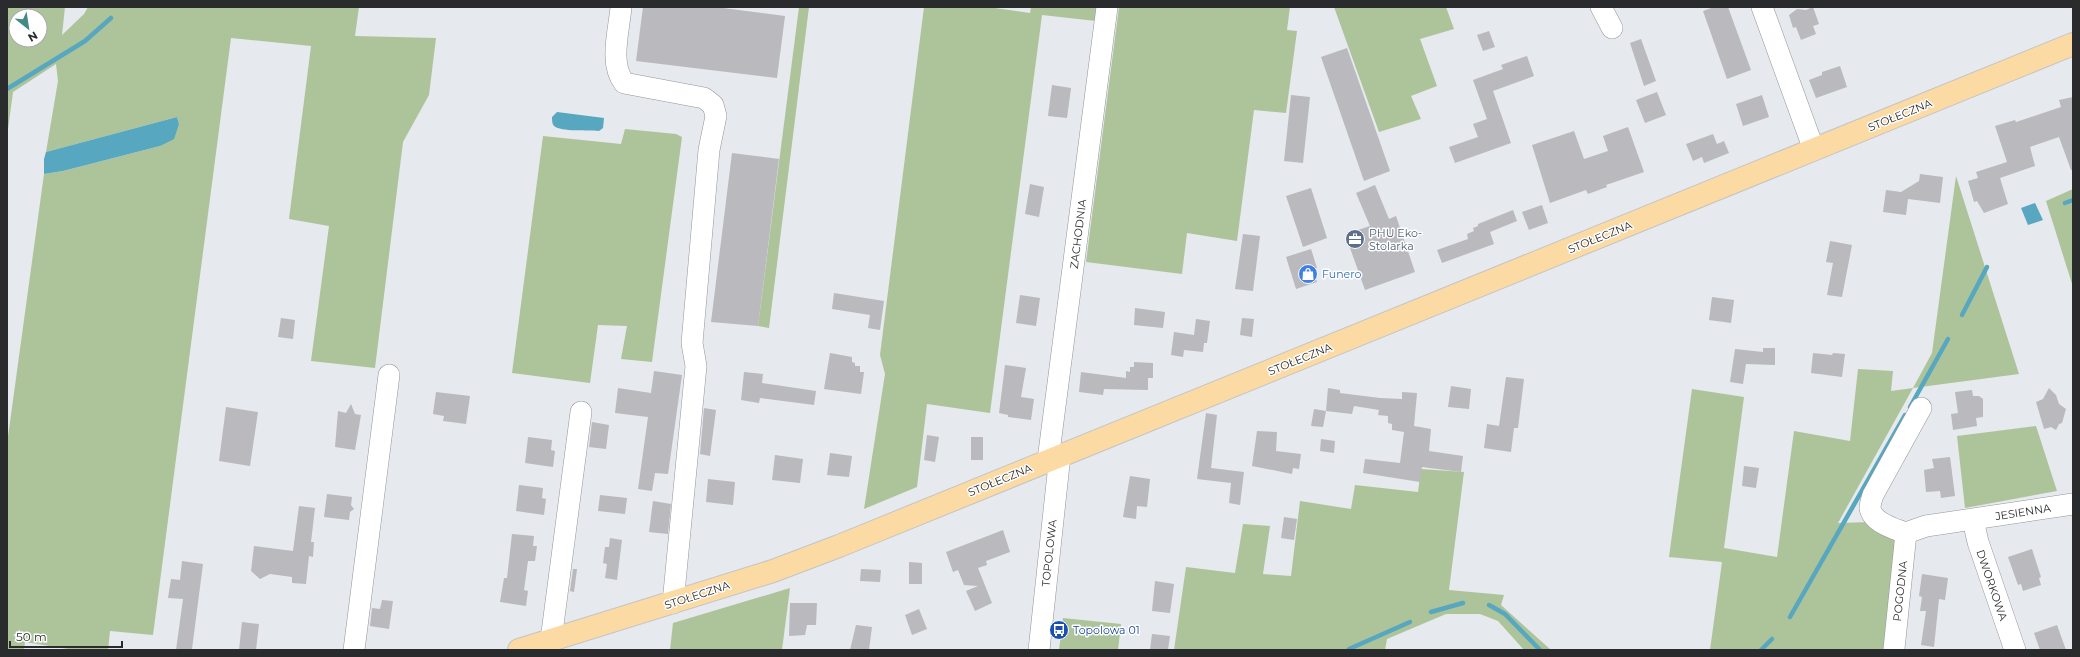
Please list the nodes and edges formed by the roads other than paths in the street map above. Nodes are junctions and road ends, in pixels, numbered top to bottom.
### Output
1 (621, 7) edge
2 (1107, 7) edge
3 (1601, 7) edge
4 (1762, 7) edge
5 (1612, 28) dead end
6 (2073, 44) edge
7 (1814, 150) junction
8 (389, 375) dead end
9 (1921, 408) dead end
10 (581, 412) dead end
11 (1054, 458) junction
12 (2073, 504) edge
13 (1973, 520) junction
14 (1906, 533) junction
15 (673, 603) junction
16 (551, 640) junction
17 (1894, 649) dead end
18 (354, 650) edge
19 (519, 650) edge
20 (1039, 650) edge
21 (2015, 650) edge

1 - 15 street
2 - 11 street, ZACHODNIA
3 - 5 street
4 - 7 street
6 - 7 main road, STOŁECZNA
7 - 11 main road, STOŁECZNA
8 - 18 street
9 - 14 street
10 - 16 street
11 - 15 main road, STOŁECZNA
11 - 20 street, TOPOLOWA
12 - 13 street, JESIENNA
13 - 14 street, JESIENNA
13 - 21 street, DWORKOWA
14 - 17 street, POGODNA
15 - 16 main road, STOŁECZNA
16 - 19 main road, STOŁECZNA

